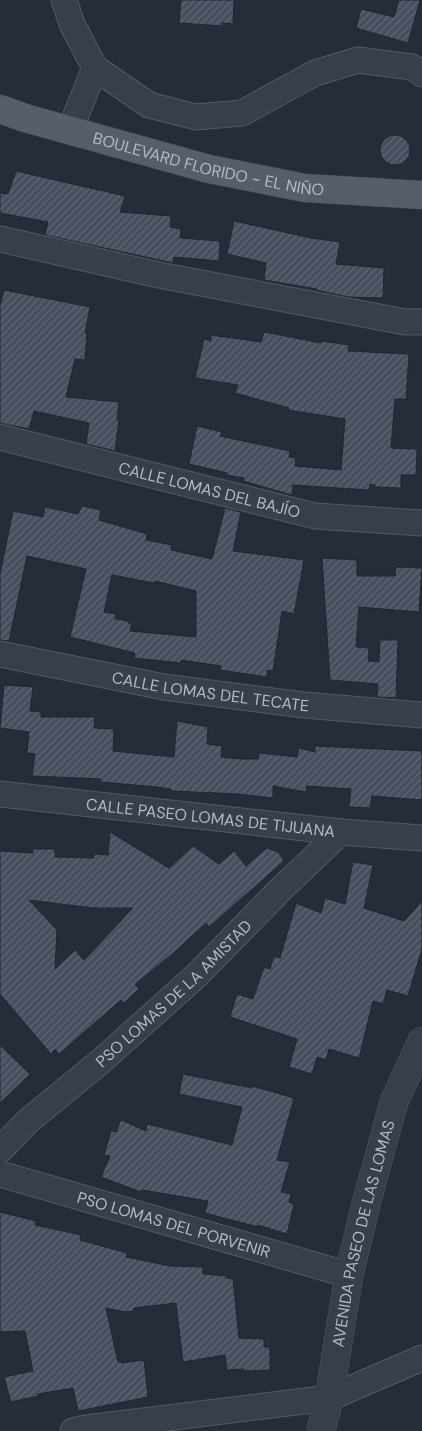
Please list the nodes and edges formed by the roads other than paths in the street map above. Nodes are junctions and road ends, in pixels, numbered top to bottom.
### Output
1 (64, 0) edge
2 (95, 68) junction
3 (422, 74) edge
4 (0, 109) edge
5 (70, 130) junction
6 (422, 195) edge
7 (0, 239) edge
8 (422, 322) edge
9 (0, 437) edge
10 (422, 523) edge
11 (0, 654) edge
12 (422, 715) edge
13 (0, 794) edge
14 (341, 832) junction
15 (422, 838) edge
16 (422, 1041) edge
17 (0, 1150) edge
18 (0, 1174) edge
19 (350, 1275) junction
20 (422, 1358) edge
21 (329, 1398) junction
22 (73, 1431) edge
23 (321, 1431) edge

1 - 2 street
2 - 3 street
2 - 5 street
4 - 5 main road, BOULEVARD FLORIDO - EL NIÑO
5 - 6 main road, BOULEVARD FLORIDO - EL NIÑO
7 - 8 street
9 - 10 street, CALLE LOMAS DEL BAJÍO
11 - 12 street, CALLE LOMAS DEL TECATE
13 - 14 street, CALLE PASEO LOMAS DE TIJUANA
14 - 15 street, CALLE PASEO LOMAS DE TIJUANA
14 - 17 street, PSO LOMAS DE LA AMISTAD
16 - 19 street, AVENIDA PASEO DE LAS LOMAS
18 - 19 street, PSO LOMAS DEL PORVENIR
19 - 21 street, AVENIDA PASEO DE LAS LOMAS
20 - 21 street
21 - 22 street
21 - 23 street, AVENIDA PASEO DE LAS LOMAS

